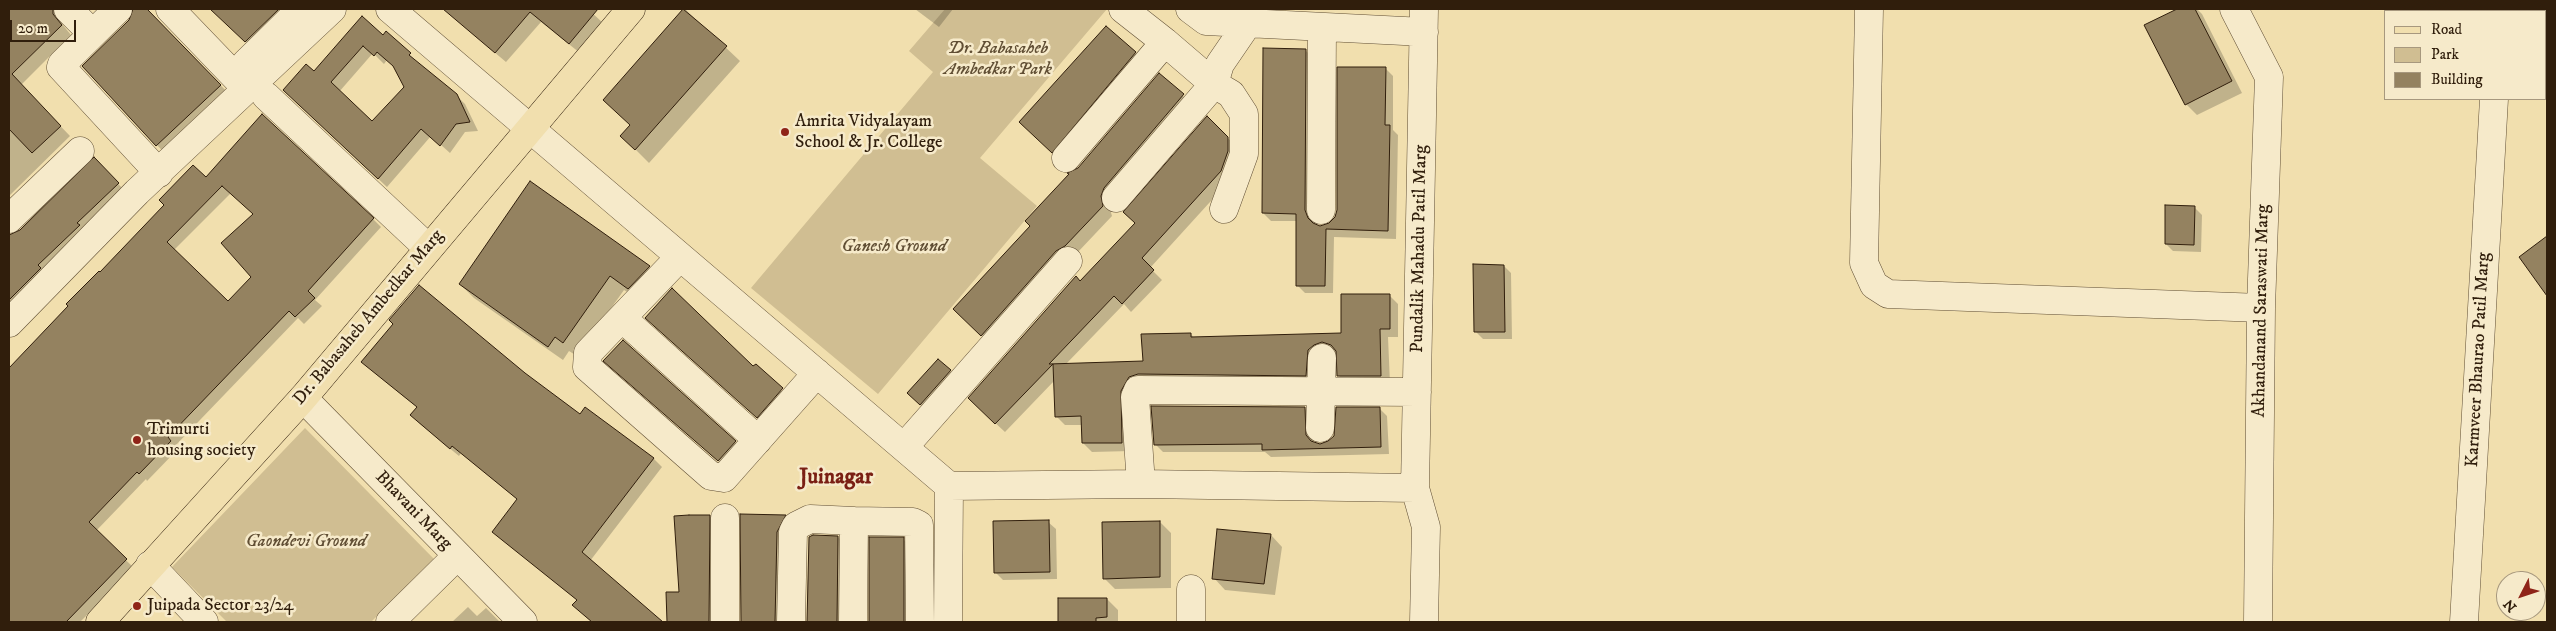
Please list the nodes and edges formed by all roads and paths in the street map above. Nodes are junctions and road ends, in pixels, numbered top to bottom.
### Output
1 (118, 9) edge
2 (170, 9) edge
3 (194, 9) edge
4 (301, 9) edge
5 (332, 9) edge
6 (390, 9) edge
7 (631, 9) edge
8 (1123, 9) edge
9 (1190, 9) edge
10 (1869, 9) edge
11 (2234, 9) edge
12 (1424, 20) edge
13 (1248, 23) junction
14 (1322, 27) junction
15 (1165, 42) junction
16 (250, 80) junction
17 (1214, 84) junction
18 (2494, 100) edge
19 (528, 129) junction
20 (80, 151) dead end
21 (1066, 158) dead end
22 (153, 167) junction
23 (1116, 198) dead end
24 (1224, 209) dead end
25 (1321, 210) dead end
26 (9, 220) edge
27 (428, 248) junction
28 (680, 257) junction
29 (1068, 261) dead end
30 (2261, 308) junction
31 (622, 318) junction
32 (9, 323) edge
33 (1322, 358) dead end
34 (817, 373) junction
35 (1321, 391) junction
36 (1416, 392) junction
37 (303, 398) junction
38 (1320, 428) dead end
39 (758, 440) junction
40 (904, 447) junction
41 (1141, 484) junction
42 (949, 486) junction
43 (1415, 488) junction
44 (725, 518) dead end
45 (854, 521) junction
46 (457, 556) junction
47 (150, 565) junction
48 (1191, 589) dead end
49 (100, 622) edge
50 (204, 622) edge
51 (390, 622) edge
52 (523, 622) edge
53 (725, 622) edge
54 (791, 622) edge
55 (853, 622) edge
56 (920, 622) edge
57 (948, 622) edge
58 (1191, 622) edge
59 (1424, 622) edge
60 (2258, 622) edge
61 (2464, 622) edge

1 - 22 street
2 - 16 street
3 - 16 street
4 - 16 street
5 - 16 street
6 - 19 street
7 - 19 main road, Dr. Babasaheb Ambedkar Marg
8 - 15 street
9 - 13 street
10 - 30 street
11 - 30 street, Akhandanand Saraswati Marg
12 - 14 street
12 - 36 street, Pundalik Mahadu Patil Marg
13 - 14 street
13 - 17 street
14 - 25 street
15 - 17 street
15 - 21 street
16 - 22 street
16 - 27 street
17 - 23 street
17 - 24 street
18 - 61 street, Karmveer Bhaurao Patil Marg
19 - 27 main road, Dr. Babasaheb Ambedkar Marg
19 - 28 street
20 - 26 street
22 - 32 street
27 - 37 main road, Dr. Babasaheb Ambedkar Marg
28 - 31 street
28 - 34 street
29 - 40 street
30 - 60 street, Akhandanand Saraswati Marg
31 - 39 street
31 - 39 street
33 - 35 street
34 - 39 street
34 - 40 street
35 - 36 street
35 - 38 street
35 - 41 street
36 - 43 street, Pundalik Mahadu Patil Marg
37 - 46 street, Bhavani Marg
37 - 47 main road, Dr. Babasaheb Ambedkar Marg
40 - 42 street
41 - 42 street
41 - 43 street
42 - 57 street
43 - 59 street, Pundalik Mahadu Patil Marg
44 - 53 street
45 - 54 street
45 - 55 street
45 - 56 street
46 - 51 street
46 - 52 street, Bhavani Marg
47 - 49 main road, Dr. Babasaheb Ambedkar Marg
47 - 50 street
48 - 58 street

